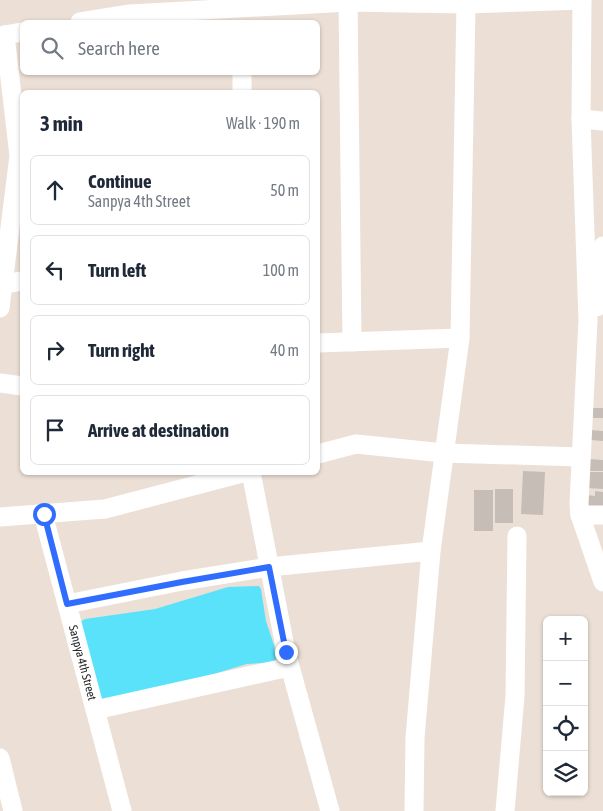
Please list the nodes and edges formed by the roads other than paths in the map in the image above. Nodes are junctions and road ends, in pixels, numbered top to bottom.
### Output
1 (582, 0) edge
2 (348, 1) edge
3 (466, 4) junction
4 (130, 7) edge
5 (241, 16) edge
6 (87, 20) edge
7 (9, 34) edge
8 (242, 75) edge
9 (242, 90) edge
10 (581, 119) junction
11 (603, 121) edge
12 (20, 146) edge
13 (20, 163) edge
14 (603, 246) edge
15 (20, 282) edge
16 (3, 284) junction
17 (0, 308) edge
18 (596, 320) edge
19 (460, 338) junction
20 (352, 342) junction
21 (320, 343) edge
22 (0, 383) edge
23 (20, 386) edge
24 (320, 453) edge
25 (444, 453) junction
26 (581, 457) junction
27 (235, 475) edge
28 (252, 475) edge
29 (44, 514) junction
30 (580, 515) junction
31 (603, 515) edge
32 (0, 517) edge
33 (518, 536) dead end
34 (431, 551) junction
35 (269, 567) junction
36 (603, 582) edge
37 (67, 604) junction
38 (290, 667) junction
39 (95, 710) junction
40 (0, 758) edge
41 (13, 811) edge
42 (122, 811) edge
43 (330, 811) edge
44 (414, 811) edge
45 (505, 811) edge

1 - 3 street
1 - 10 street
2 - 3 street
2 - 5 street
2 - 20 street
3 - 19 street
4 - 5 street
4 - 6 street
7 - 12 street
8 - 9 street
10 - 11 street
10 - 18 street
13 - 16 street
14 - 18 street
15 - 16 street
16 - 17 street
18 - 26 street
19 - 20 street
19 - 25 street
20 - 21 street
22 - 23 street
24 - 25 street
25 - 26 street
25 - 34 street
26 - 30 street
27 - 29 street
28 - 35 street
29 - 32 street
29 - 37 street, Sanpya 4th Street
30 - 31 street
30 - 36 street
33 - 45 street
34 - 35 street
34 - 44 street
35 - 37 street
35 - 38 street
37 - 39 street, Sanpya 4th Street
38 - 39 street
38 - 43 street
39 - 42 street, Sanpya 4th Street
40 - 41 street

